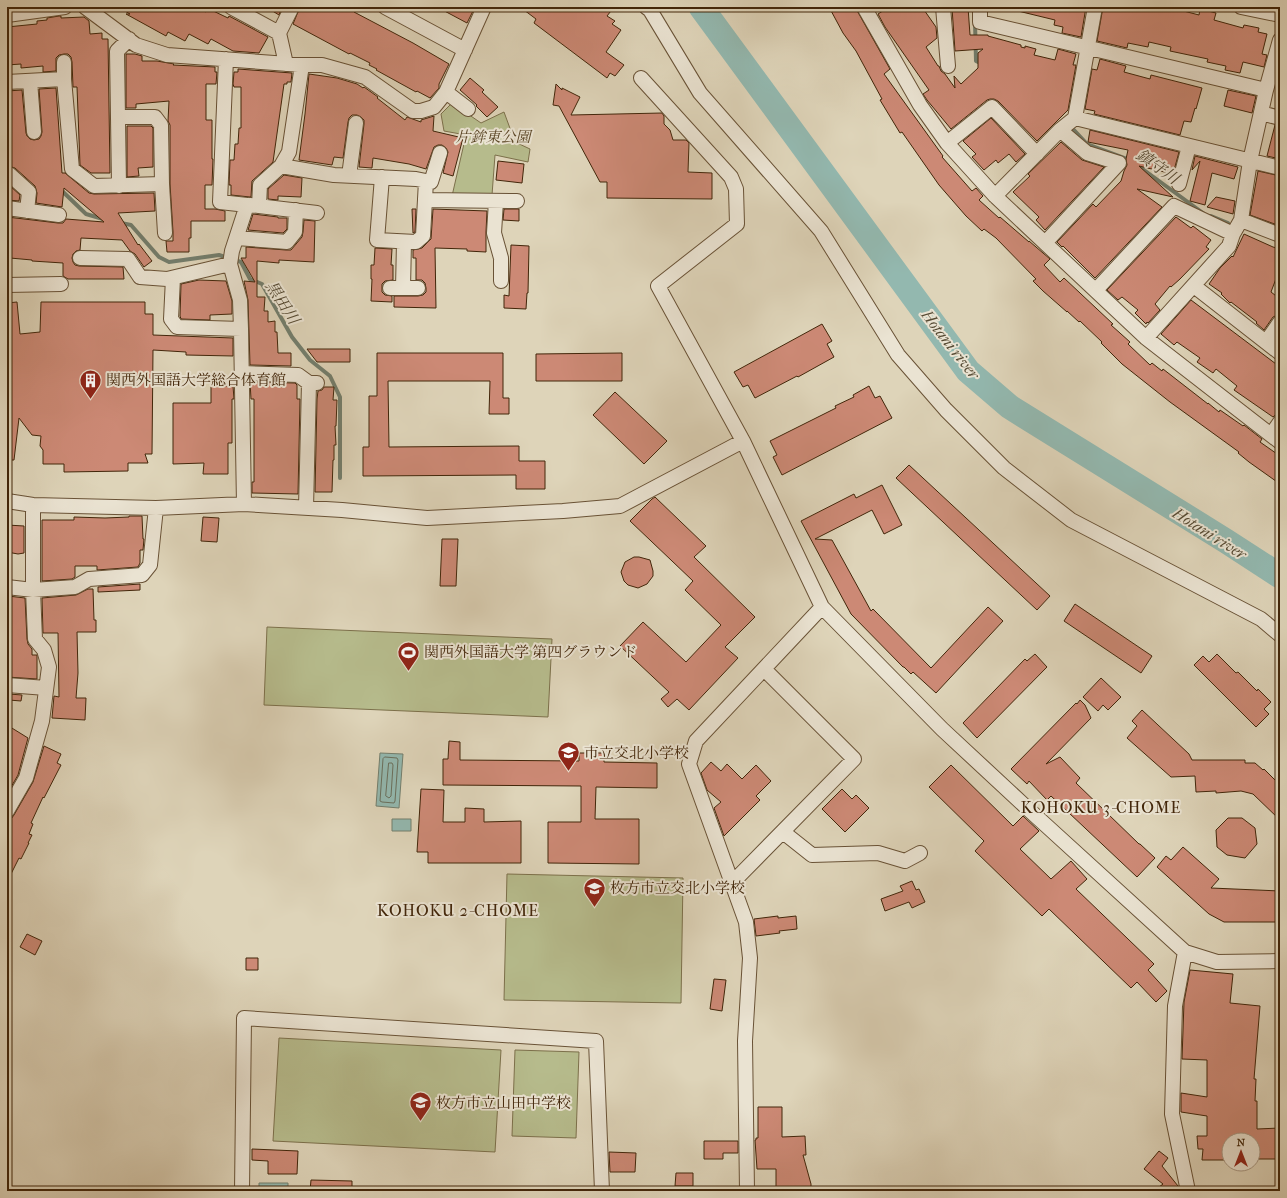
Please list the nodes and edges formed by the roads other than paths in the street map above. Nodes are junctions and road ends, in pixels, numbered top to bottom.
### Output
1 (65, 7) edge
2 (85, 7) edge
3 (231, 7) edge
4 (292, 7) edge
5 (385, 7) edge
6 (484, 7) edge
7 (646, 7) edge
8 (864, 7) edge
9 (943, 7) edge
10 (980, 7) edge
11 (1095, 7) edge
12 (1241, 7) edge
13 (7, 15) edge
14 (1280, 15) edge
15 (279, 33) junction
16 (129, 39) junction
17 (1280, 40) edge
18 (1088, 48) junction
19 (464, 50) junction
20 (226, 59) junction
21 (64, 62) dead end
22 (286, 64) junction
23 (302, 65) junction
24 (948, 66) dead end
25 (1277, 67) edge
26 (640, 78) dead end
27 (64, 79) junction
28 (30, 81) junction
29 (7, 82) edge
30 (1266, 90) junction
31 (446, 92) junction
32 (468, 109) dead end
33 (1261, 113) junction
34 (118, 117) junction
35 (1075, 118) junction
36 (1280, 118) edge
37 (356, 123) dead end
38 (1060, 130) junction
39 (34, 132) dead end
40 (947, 143) junction
41 (1189, 146) junction
42 (440, 154) dead end
43 (1037, 154) junction
44 (1250, 161) junction
45 (281, 166) junction
46 (1280, 168) edge
47 (7, 174) edge
48 (349, 176) junction
49 (382, 177) junction
50 (426, 181) junction
51 (162, 184) junction
52 (1179, 184) dead end
53 (119, 186) junction
54 (995, 196) junction
55 (425, 200) junction
56 (496, 201) junction
57 (517, 202) dead end
58 (253, 206) junction
59 (7, 208) edge
60 (296, 210) junction
61 (27, 211) junction
62 (317, 213) dead end
63 (59, 215) dead end
64 (1241, 220) junction
65 (165, 233) dead end
66 (1233, 234) junction
67 (1280, 235) edge
68 (236, 238) junction
69 (404, 242) junction
70 (1045, 243) junction
71 (80, 258) dead end
72 (230, 259) junction
73 (173, 278) junction
74 (501, 280) dead end
75 (61, 284) dead end
76 (7, 285) edge
77 (1194, 286) junction
78 (418, 288) dead end
79 (1096, 290) junction
80 (1280, 322) edge
81 (242, 329) junction
82 (1146, 338) junction
83 (1266, 342) junction
84 (1280, 353) edge
85 (242, 373) junction
86 (1280, 422) edge
87 (1276, 438) edge
88 (743, 441) junction
89 (7, 501) edge
90 (244, 504) junction
91 (33, 505) junction
92 (156, 508) junction
93 (306, 508) junction
94 (7, 587) edge
95 (33, 590) junction
96 (822, 607) junction
97 (1280, 635) edge
98 (764, 669) junction
99 (7, 685) edge
100 (46, 688) junction
101 (7, 811) edge
102 (782, 832) junction
103 (920, 852) dead end
104 (732, 883) junction
105 (1185, 952) junction
106 (1280, 961) edge
107 (242, 1191) edge
108 (602, 1191) edge
109 (747, 1191) edge
110 (1188, 1191) edge

1 - 13 street
2 - 16 street
3 - 15 street
4 - 15 street
5 - 19 street
6 - 19 street
7 - 97 street
8 - 40 street
9 - 24 street
10 - 18 street
11 - 18 street
12 - 14 street
15 - 22 street
16 - 20 street
16 - 34 street
17 - 25 street
18 - 30 street
18 - 35 street
19 - 31 street
20 - 22 street
20 - 58 street
21 - 27 street
22 - 23 street
23 - 31 street
23 - 45 street
25 - 30 street
26 - 88 street
27 - 28 street
27 - 53 street
28 - 29 street
28 - 39 street
30 - 33 street
31 - 32 street
33 - 36 street
33 - 44 street
34 - 51 street
34 - 53 street
35 - 38 street
35 - 41 street
37 - 48 street
38 - 43 street
38 - 70 street
40 - 43 street
40 - 54 street
41 - 44 street
41 - 52 street
42 - 50 street
43 - 54 street
44 - 46 street
44 - 64 street
45 - 48 street
45 - 58 street
47 - 61 street
48 - 49 street
49 - 50 street
49 - 69 street
50 - 55 street
51 - 53 street
51 - 65 street
54 - 70 street
55 - 56 street
55 - 69 street
56 - 57 street
56 - 74 street
58 - 60 street
58 - 68 street
59 - 61 street
60 - 62 street
60 - 68 street
61 - 63 street
64 - 66 street
64 - 67 street
66 - 77 street
66 - 79 street
68 - 72 street
69 - 78 street
70 - 79 street
71 - 73 street
72 - 73 street
72 - 81 street
73 - 81 street
75 - 76 street
77 - 82 street
77 - 83 street
79 - 82 street
80 - 83 street
81 - 85 street
82 - 87 street
83 - 84 street
85 - 90 street
85 - 93 street
86 - 87 street
88 - 93 street
88 - 96 street
89 - 91 street
90 - 92 street
90 - 93 street
91 - 92 street
91 - 95 street
92 - 95 street
94 - 95 street
95 - 100 street
96 - 98 street
96 - 105 street
98 - 102 street
98 - 104 street
99 - 100 street
100 - 101 street
102 - 103 street
102 - 104 street
104 - 109 street
105 - 106 street
105 - 110 street
107 - 108 street

